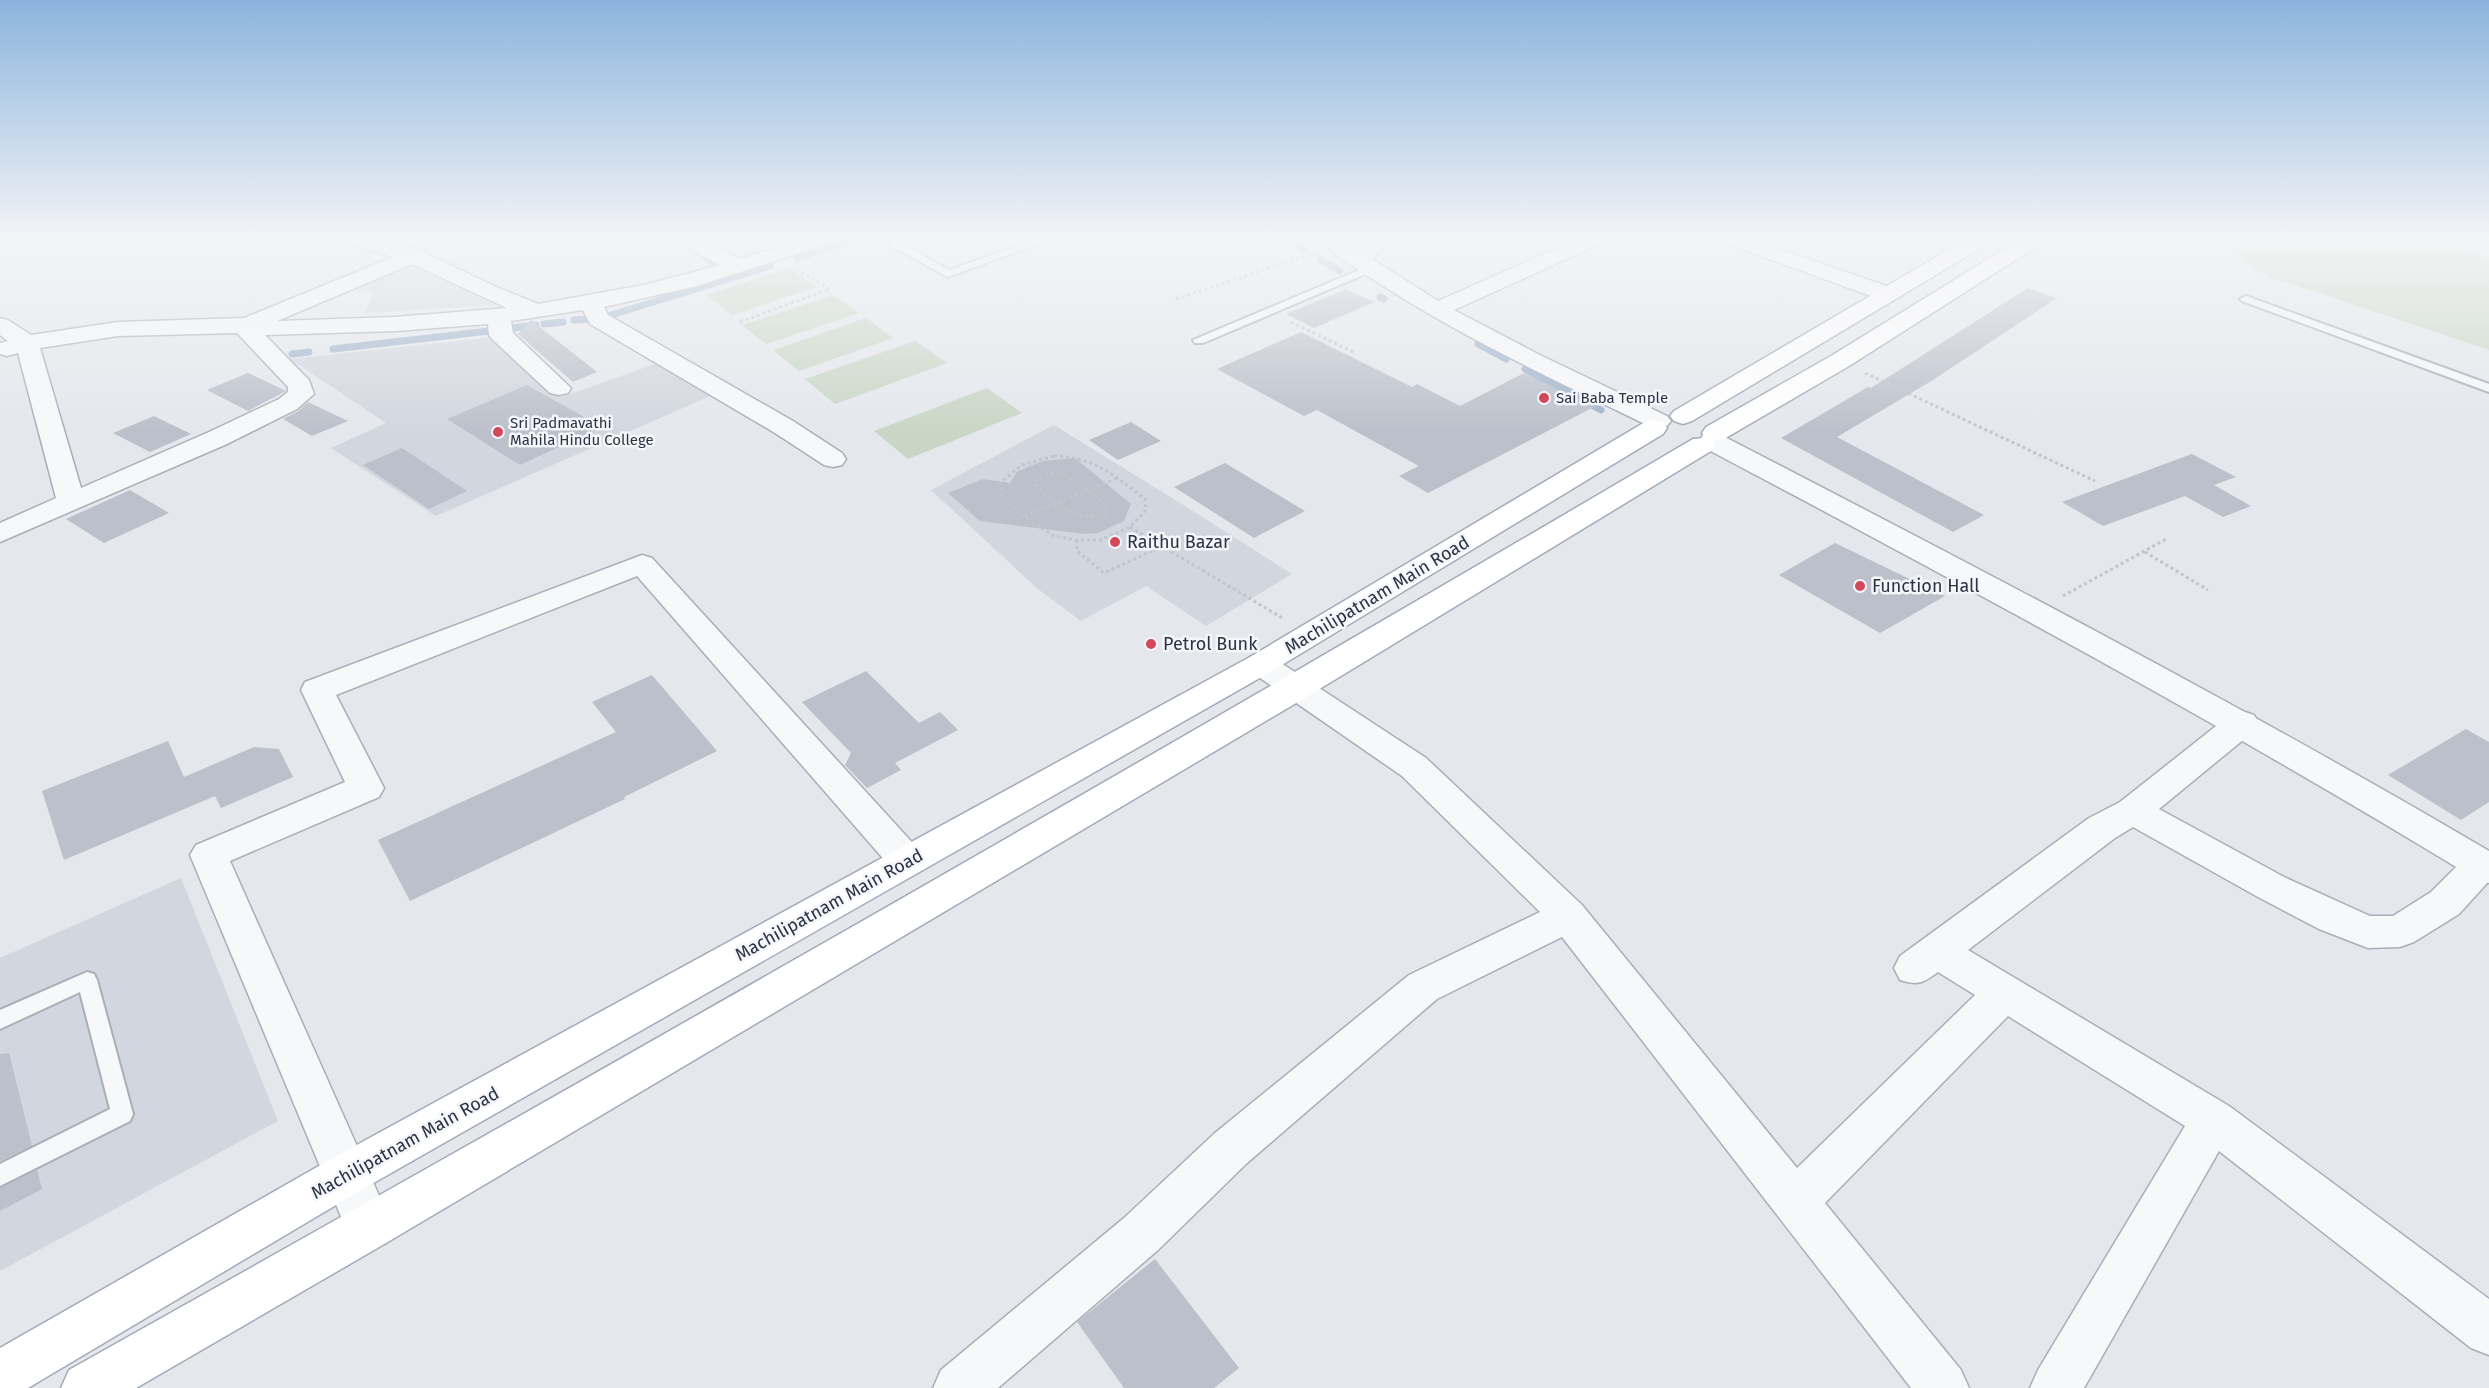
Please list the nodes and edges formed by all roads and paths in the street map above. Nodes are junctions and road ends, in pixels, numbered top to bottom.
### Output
1 (301, 304) edge
2 (519, 304) edge
3 (578, 304) edge
4 (591, 304) edge
5 (790, 304) edge
6 (1283, 304) edge
7 (1426, 304) edge
8 (1450, 304) edge
9 (1873, 304) edge
10 (1931, 304) edge
11 (2259, 304) edge
12 (535, 310) junction
13 (1436, 310) junction
14 (1268, 311) junction
15 (499, 315) junction
16 (740, 322) dead end
17 (0, 325) edge
18 (246, 327) junction
19 (1199, 340) dead end
20 (27, 344) junction
21 (0, 351) edge
22 (1353, 352) dead end
23 (1840, 361) junction
24 (2489, 387) edge
25 (559, 388) dead end
26 (1687, 431) junction
27 (833, 459) dead end
28 (1118, 478) junction
29 (2095, 481) dead end
30 (1088, 490) junction
31 (71, 501) junction
32 (1057, 503) junction
33 (1024, 517) junction
34 (1130, 527) junction
35 (0, 533) edge
36 (2168, 538) dead end
37 (1077, 540) junction
38 (1162, 547) junction
39 (2145, 551) junction
40 (2208, 590) dead end
41 (2036, 611) junction
42 (1311, 635) junction
43 (1262, 664) junction
44 (1296, 688) junction
45 (2242, 723) junction
46 (2133, 811) junction
47 (907, 861) junction
48 (2485, 867) edge
49 (1568, 916) junction
50 (2004, 993) junction
51 (0, 1020) edge
52 (2213, 1120) junction
53 (347, 1174) junction
54 (0, 1175) edge
55 (1795, 1201) junction
56 (369, 1227) junction
57 (2489, 1330) edge
58 (0, 1376) edge
59 (87, 1388) edge
60 (959, 1388) edge
61 (1943, 1388) edge
62 (2056, 1388) edge

1 - 18 street
2 - 12 street
3 - 12 street
4 - 27 street
5 - 16 path
6 - 14 lane
7 - 13 street
8 - 13 street
9 - 26 main road, Machilipatnam Main Road
10 - 23 main road, Machilipatnam Main Road
11 - 24 lane
12 - 15 street
13 - 26 street
14 - 19 lane
14 - 22 path
15 - 18 street
15 - 25 street
17 - 20 street
18 - 20 street
18 - 31 street
20 - 21 street
20 - 31 street
23 - 26 main road, Machilipatnam Main Road
23 - 29 path
26 - 41 street
26 - 42 main road, Machilipatnam Main Road
26 - 44 main road, Machilipatnam Main Road
28 - 30 path
28 - 33 path
28 - 34 path
30 - 32 path
30 - 32 path
30 - 32 path
31 - 35 street
32 - 33 path
33 - 37 path
34 - 37 path
34 - 38 path
36 - 39 path
37 - 38 path
38 - 42 path
39 - 40 path
39 - 41 path
41 - 45 street
42 - 43 main road, Machilipatnam Main Road
43 - 44 street
43 - 47 main road, Machilipatnam Main Road
44 - 49 street
44 - 56 main road, Machilipatnam Main Road
45 - 46 street
45 - 48 street
46 - 48 street
46 - 50 street
47 - 53 main road, Machilipatnam Main Road
47 - 53 street
49 - 55 street
49 - 60 street
50 - 52 street
50 - 55 street
51 - 54 lane
52 - 57 street
52 - 62 street
53 - 56 street
53 - 58 main road, Machilipatnam Main Road
55 - 61 street
56 - 59 main road, Machilipatnam Main Road

